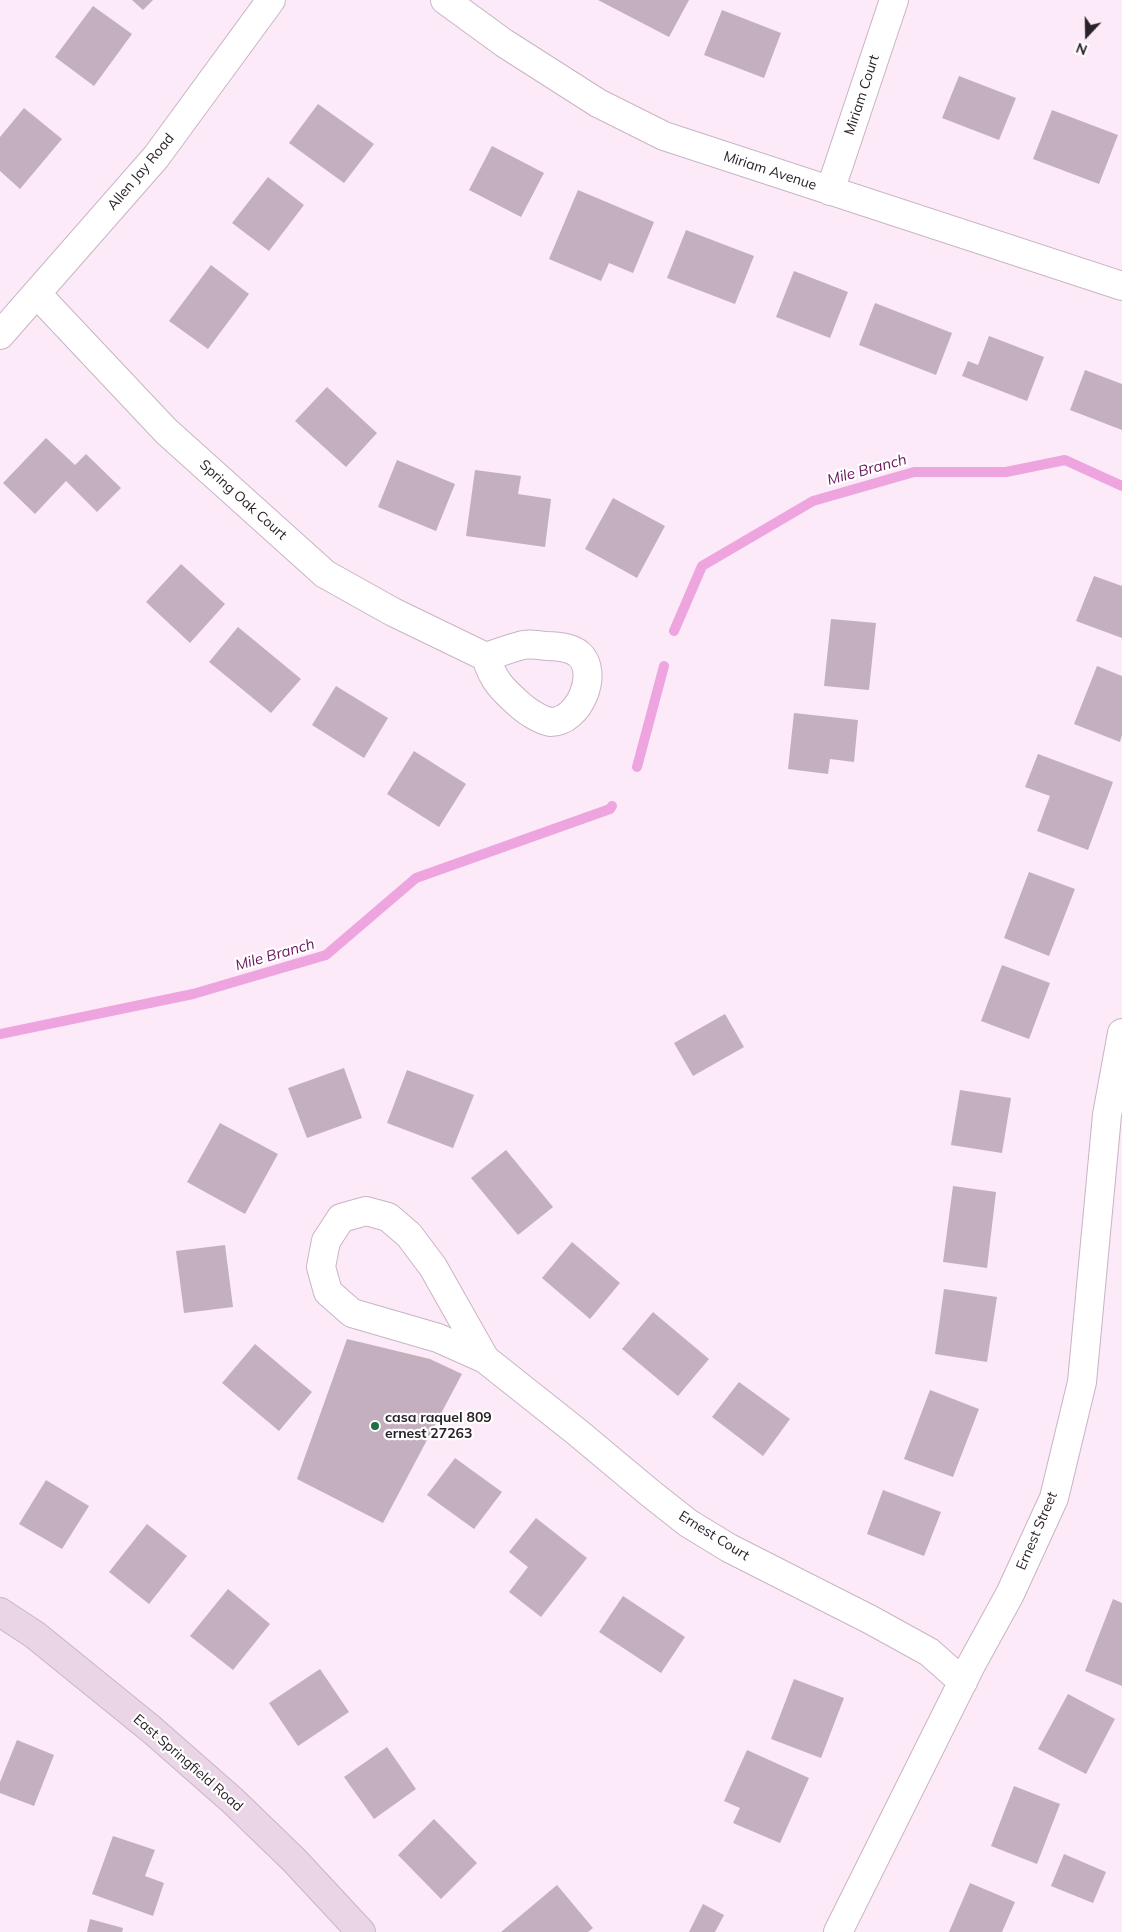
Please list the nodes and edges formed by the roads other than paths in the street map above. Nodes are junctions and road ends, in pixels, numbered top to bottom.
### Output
1 (270, 0) edge
2 (445, 0) edge
3 (894, 0) edge
4 (830, 190) junction
5 (1122, 286) edge
6 (37, 294) junction
7 (0, 335) edge
8 (486, 657) dead end
9 (1122, 1033) edge
10 (485, 1359) junction
11 (0, 1612) edge
12 (963, 1682) junction
13 (361, 1932) edge
14 (838, 1932) edge

1 - 6 street, Allen Jay Road
2 - 4 street, Miriam Avenue
3 - 4 street, Miriam Court
4 - 5 street, Miriam Avenue
6 - 7 street, Allen Jay Road
6 - 8 street, Spring Oak Court
9 - 12 street, Ernest Street
10 - 10 street, Ernest Court
10 - 12 street, Ernest Court
11 - 13 street, East Springfield Road
12 - 14 street, Ernest Street

